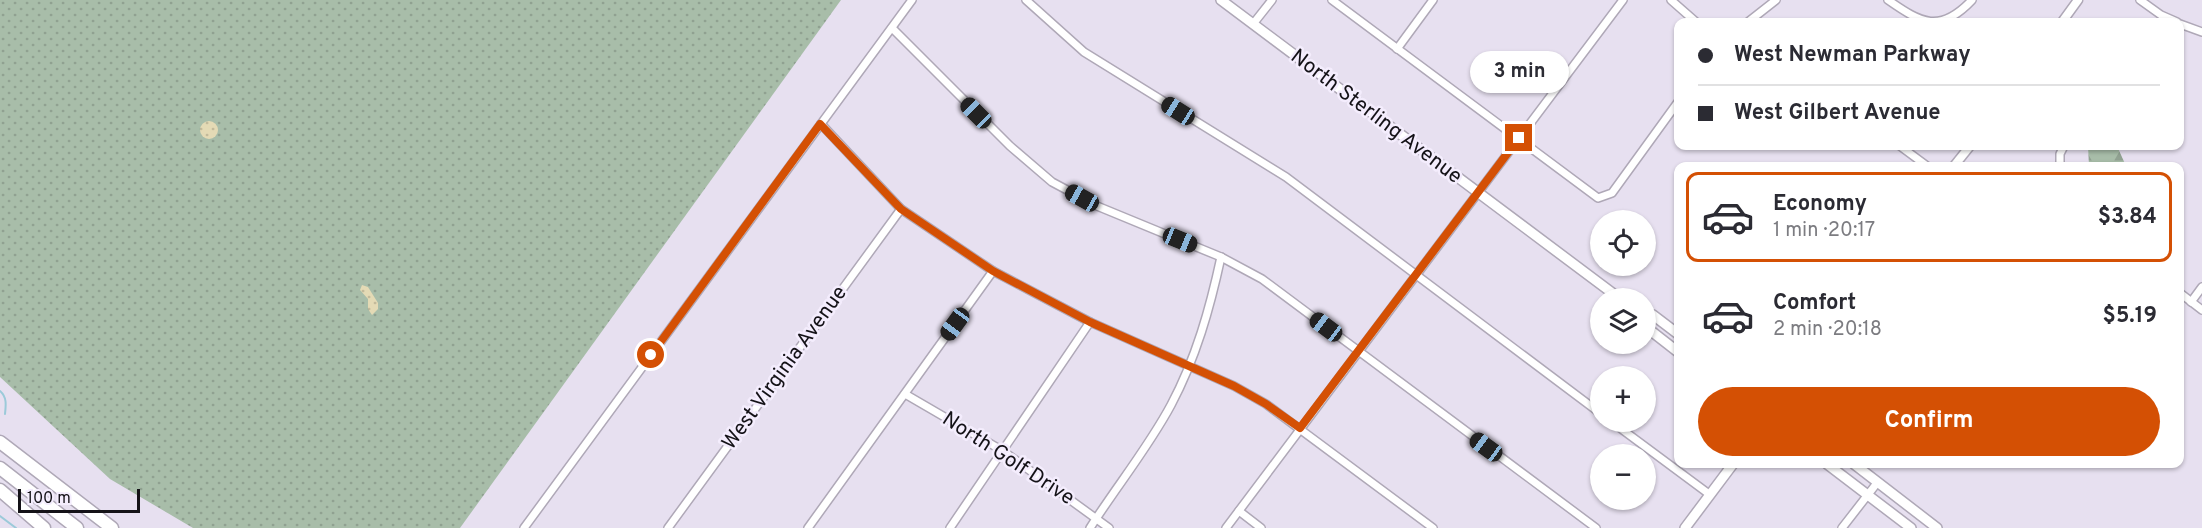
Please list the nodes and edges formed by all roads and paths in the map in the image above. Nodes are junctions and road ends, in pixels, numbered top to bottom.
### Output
1 (912, 0) edge
2 (1026, 0) edge
3 (1221, 0) edge
4 (1272, 0) edge
5 (1332, 0) edge
6 (1433, 0) edge
7 (1623, 0) edge
8 (1671, 0) edge
9 (1776, 0) edge
10 (1888, 0) edge
11 (1972, 0) edge
12 (2078, 0) edge
13 (2140, 0) edge
14 (2161, 15) junction
15 (1691, 18) edge
16 (1753, 18) edge
17 (1914, 18) edge
18 (1948, 18) edge
19 (2064, 18) edge
20 (2159, 18) edge
21 (2167, 18) edge
22 (1253, 24) junction
23 (2184, 25) edge
24 (892, 28) junction
25 (2202, 32) edge
26 (1397, 49) junction
27 (1674, 108) edge
28 (820, 124) junction
29 (1519, 138) junction
30 (1905, 150) edge
31 (1967, 150) edge
32 (1922, 162) edge
33 (1957, 162) edge
34 (1478, 193) junction
35 (901, 209) junction
36 (1221, 257) junction
37 (993, 271) junction
38 (1416, 274) junction
39 (1606, 288) edge
40 (2202, 288) edge
41 (2184, 296) edge
42 (2191, 302) junction
43 (2202, 310) edge
44 (1656, 317) edge
45 (1090, 322) junction
46 (1674, 330) edge
47 (1656, 335) edge
48 (1674, 349) edge
49 (1359, 352) junction
50 (1189, 366) junction
51 (905, 394) junction
52 (1590, 404) edge
53 (1300, 428) junction
54 (1625, 432) edge
55 (0, 441) edge
56 (1003, 451) junction
57 (0, 468) edge
58 (1730, 468) edge
59 (1832, 468) edge
60 (1859, 468) edge
61 (1877, 483) junction
62 (0, 490) edge
63 (1709, 494) junction
64 (1867, 494) junction
65 (1239, 511) junction
66 (1096, 518) junction
67 (44, 528) edge
68 (77, 528) edge
69 (113, 528) edge
70 (524, 528) edge
71 (668, 528) edge
72 (808, 528) edge
73 (950, 528) edge
74 (1090, 528) edge
75 (1108, 528) edge
76 (1226, 528) edge
77 (1261, 528) edge
78 (1433, 528) edge
79 (1596, 528) edge
80 (1685, 528) edge
81 (1842, 528) edge
82 (1911, 528) edge
83 (1937, 528) edge

1 - 24 street
2 - 38 street
3 - 22 main road, North Sterling Avenue
4 - 22 street
5 - 26 street
6 - 26 street
7 - 29 street
8 - 15 street
9 - 16 street
10 - 17 street
11 - 18 street
12 - 19 street
13 - 14 street
14 - 20 street
14 - 21 street
22 - 34 main road, North Sterling Avenue
23 - 25 street
24 - 28 street
24 - 36 street
26 - 29 street
27 - 29 street
28 - 35 street
28 - 70 street
29 - 34 street
30 - 32 street
31 - 33 street
34 - 38 street
34 - 39 main road, North Sterling Avenue
35 - 37 street
35 - 71 street, West Virginia Avenue
36 - 49 street
36 - 50 street
37 - 45 street
37 - 51 street
38 - 49 street
38 - 52 street
40 - 42 street
41 - 42 street
42 - 43 street
44 - 46 main road
45 - 50 street
45 - 56 street
47 - 48 main road
49 - 53 street
49 - 79 street
50 - 53 street
50 - 66 street
51 - 56 street, North Golf Drive
51 - 72 street
53 - 65 street
53 - 78 street
54 - 63 street
55 - 69 highway
56 - 66 street, North Golf Drive
56 - 73 street
57 - 68 highway
58 - 63 main road
59 - 64 main road
60 - 61 main road
61 - 64 street
61 - 83 main road
62 - 67 highway
63 - 80 main road
64 - 81 street
64 - 82 main road
65 - 76 street
65 - 77 street
66 - 74 street
66 - 75 street, North Golf Drive

